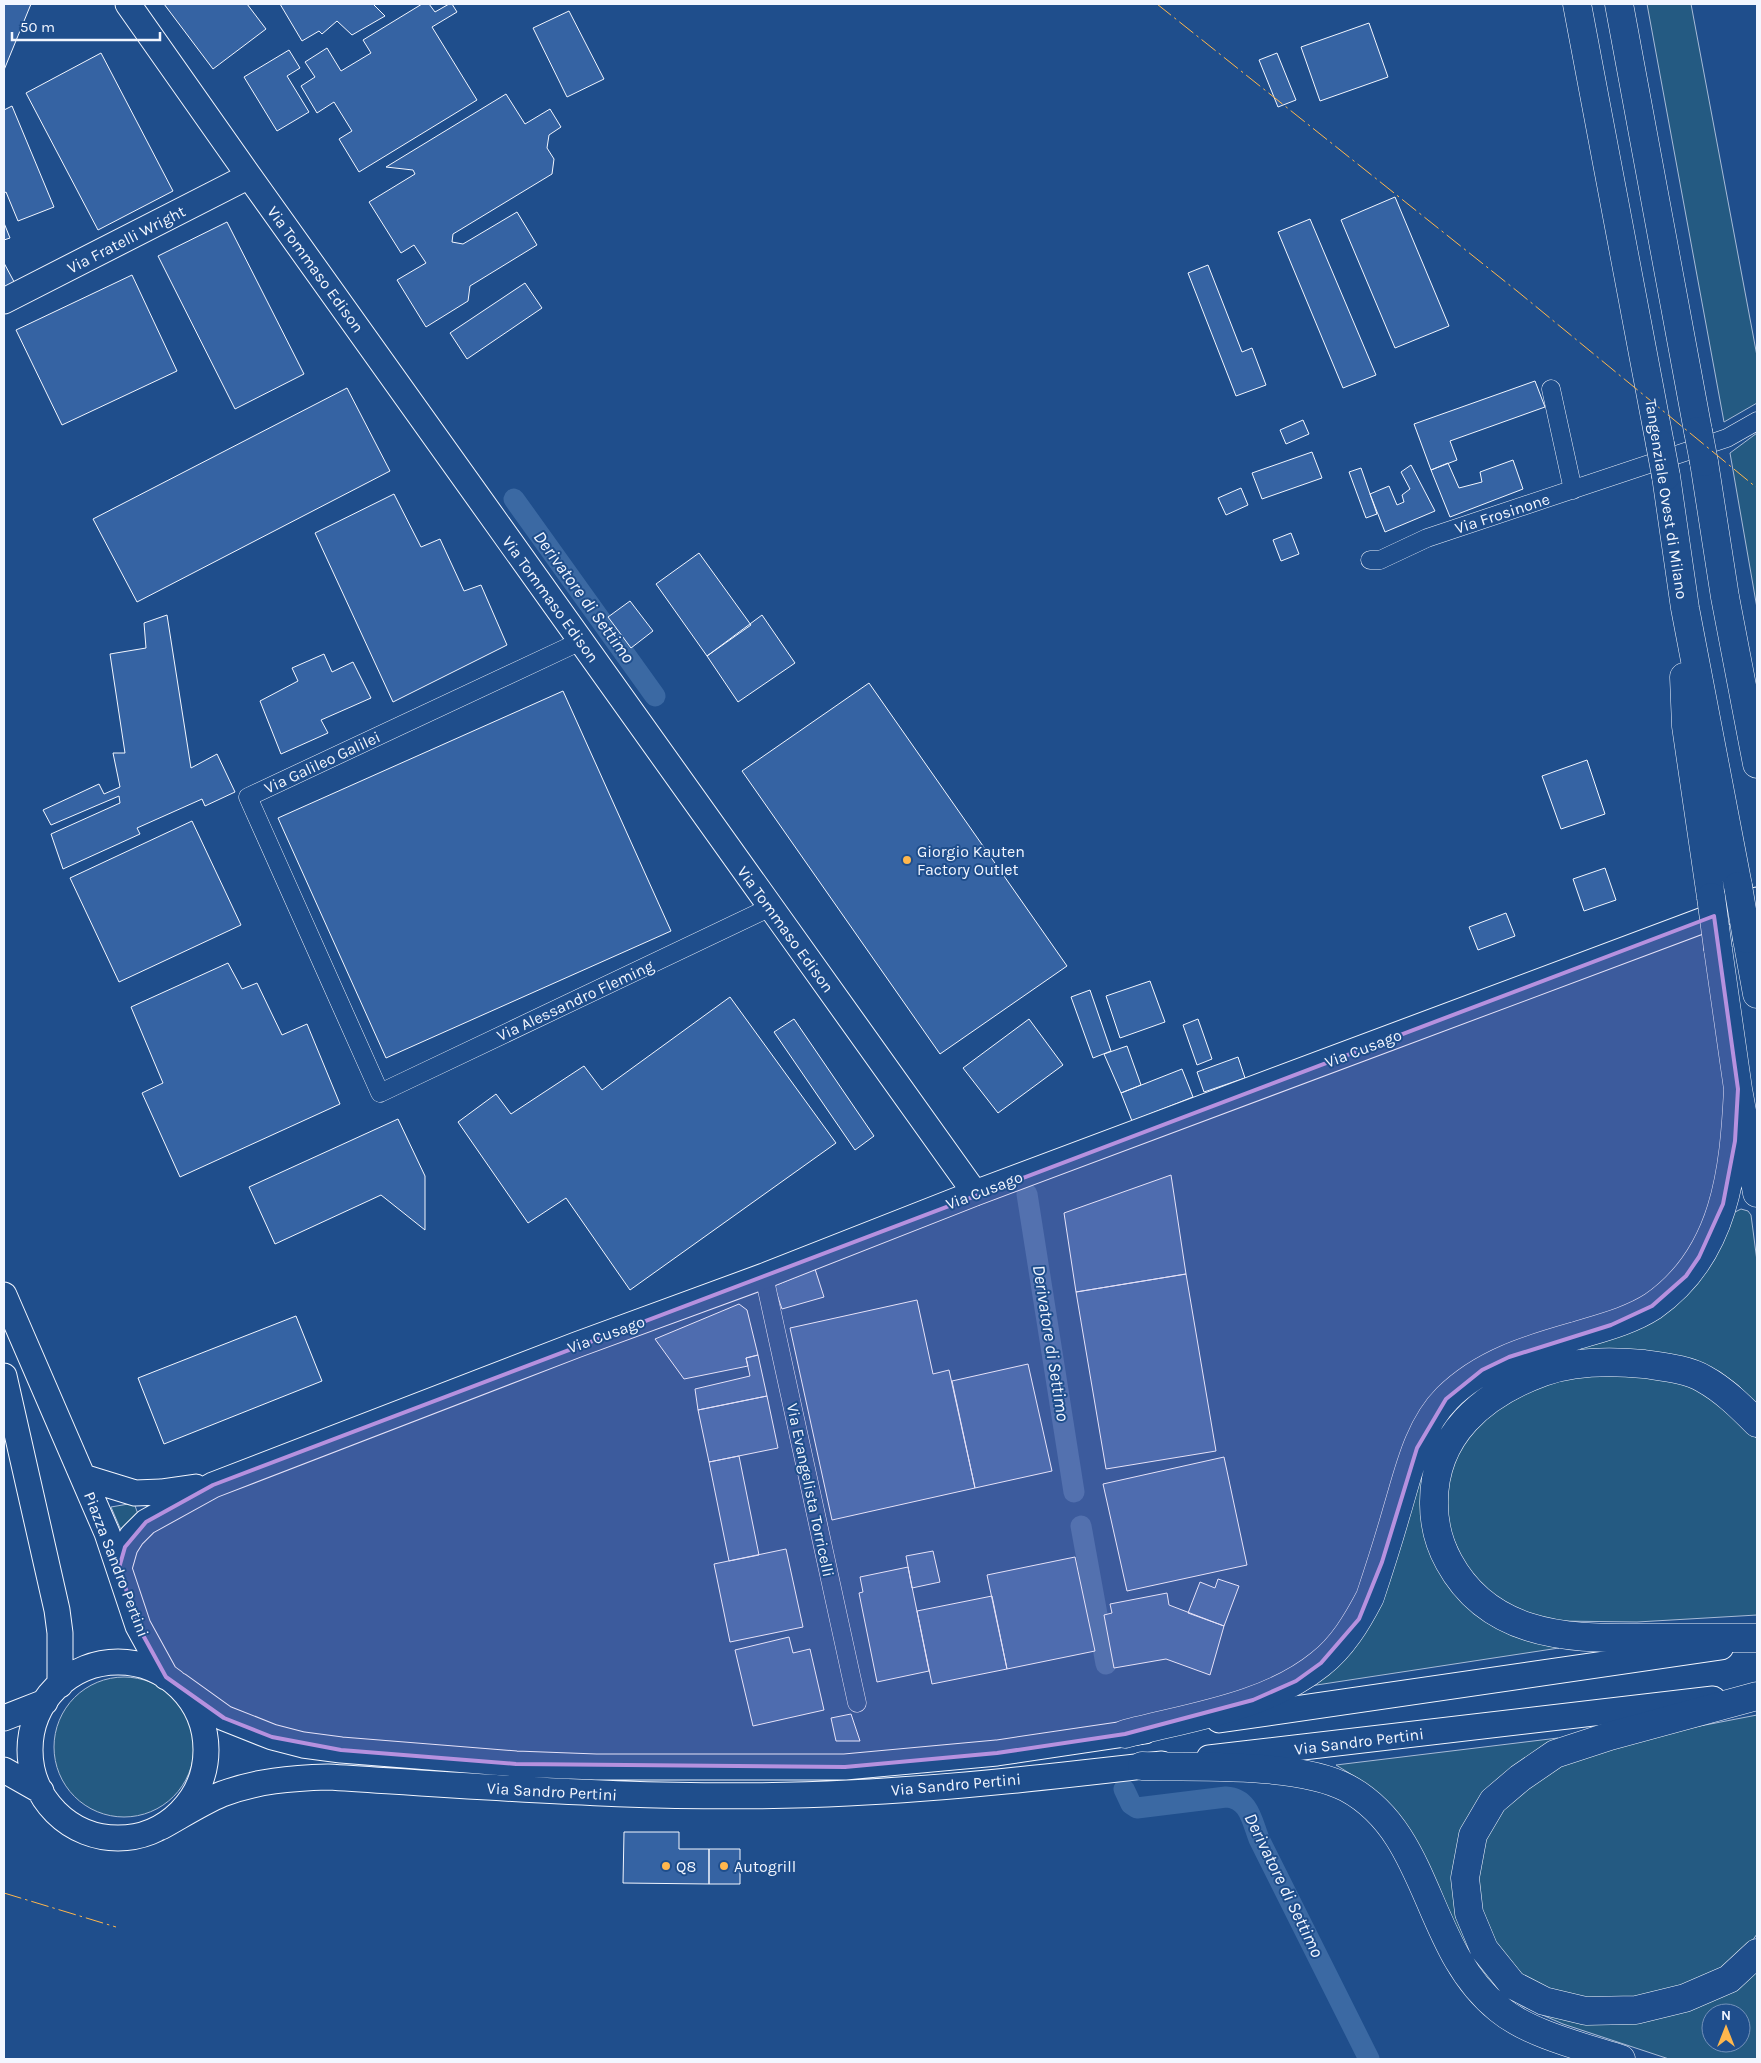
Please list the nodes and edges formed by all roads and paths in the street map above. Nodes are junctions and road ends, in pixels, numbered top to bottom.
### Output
1 (128, 4) edge
2 (1577, 4) edge
3 (1619, 4) edge
4 (248, 176) junction
5 (4, 301) edge
6 (1551, 389) dead end
7 (1757, 421) edge
8 (1573, 490) junction
9 (1370, 560) dead end
10 (1725, 598) junction
11 (1685, 608) junction
12 (580, 641) junction
13 (1757, 679) edge
14 (1757, 764) edge
15 (1748, 893) edge
16 (771, 907) junction
17 (1757, 994) edge
18 (1738, 1089) junction
19 (380, 1093) joint
20 (975, 1193) junction
21 (1757, 1193) edge
22 (764, 1276) junction
23 (4, 1295) edge
24 (4, 1376) edge
25 (1757, 1423) edge
26 (83, 1477) junction
27 (213, 1485) junction
28 (119, 1568) junction
29 (1757, 1640) edge
30 (172, 1681) junction
31 (52, 1693) junction
32 (1757, 1695) edge
33 (857, 1703) dead end
34 (4, 1718) edge
35 (1125, 1734) junction
36 (1142, 1766) junction
37 (4, 1770) edge
38 (41, 1792) junction
39 (161, 1827) junction
40 (1757, 1953) edge
41 (1621, 2059) edge

1 - 4 street, Via Tommaso Edison
2 - 11 highway, Tangenziale Ovest di Milano, bridge
3 - 10 highway, bridge
4 - 5 street, Via Fratelli Wright
4 - 12 street, Via Tommaso Edison
6 - 8 street
7 - 8 street, Via Frosinone
8 - 9 street, Via Frosinone
10 - 13 highway
10 - 14 highway
11 - 15 highway, Tangenziale Ovest di Milano
11 - 18 highway, bridge
12 - 16 street, Via Tommaso Edison
12 - 19 street, Via Galileo Galilei
15 - 17 highway, Tangenziale Ovest di Milano, bridge
15 - 20 street, Via Cusago
16 - 19 street, Via Alessandro Fleming
16 - 20 street, Via Tommaso Edison
18 - 21 highway
18 - 35 highway
20 - 22 street, Via Cusago
22 - 27 street, Via Cusago
22 - 33 street, Via Evangelista Torricelli
23 - 26 street, Piazza Sandro Pertini
24 - 31 street, Piazza Sandro Pertini
25 - 29 highway
26 - 27 street, Via Cusago
26 - 28 street, Piazza Sandro Pertini
27 - 28 street, Via Cusago
28 - 30 street, Piazza Sandro Pertini
29 - 35 street, Via Sandro Pertini
30 - 31 street, Piazza Sandro Pertini
30 - 35 street, Via Sandro Pertini
30 - 39 street, Piazza Sandro Pertini
31 - 34 street
31 - 38 street, Piazza Sandro Pertini
32 - 36 street, Via Sandro Pertini
32 - 40 highway
36 - 39 street, Via Sandro Pertini
36 - 41 highway
37 - 38 street
38 - 39 street, Piazza Sandro Pertini

